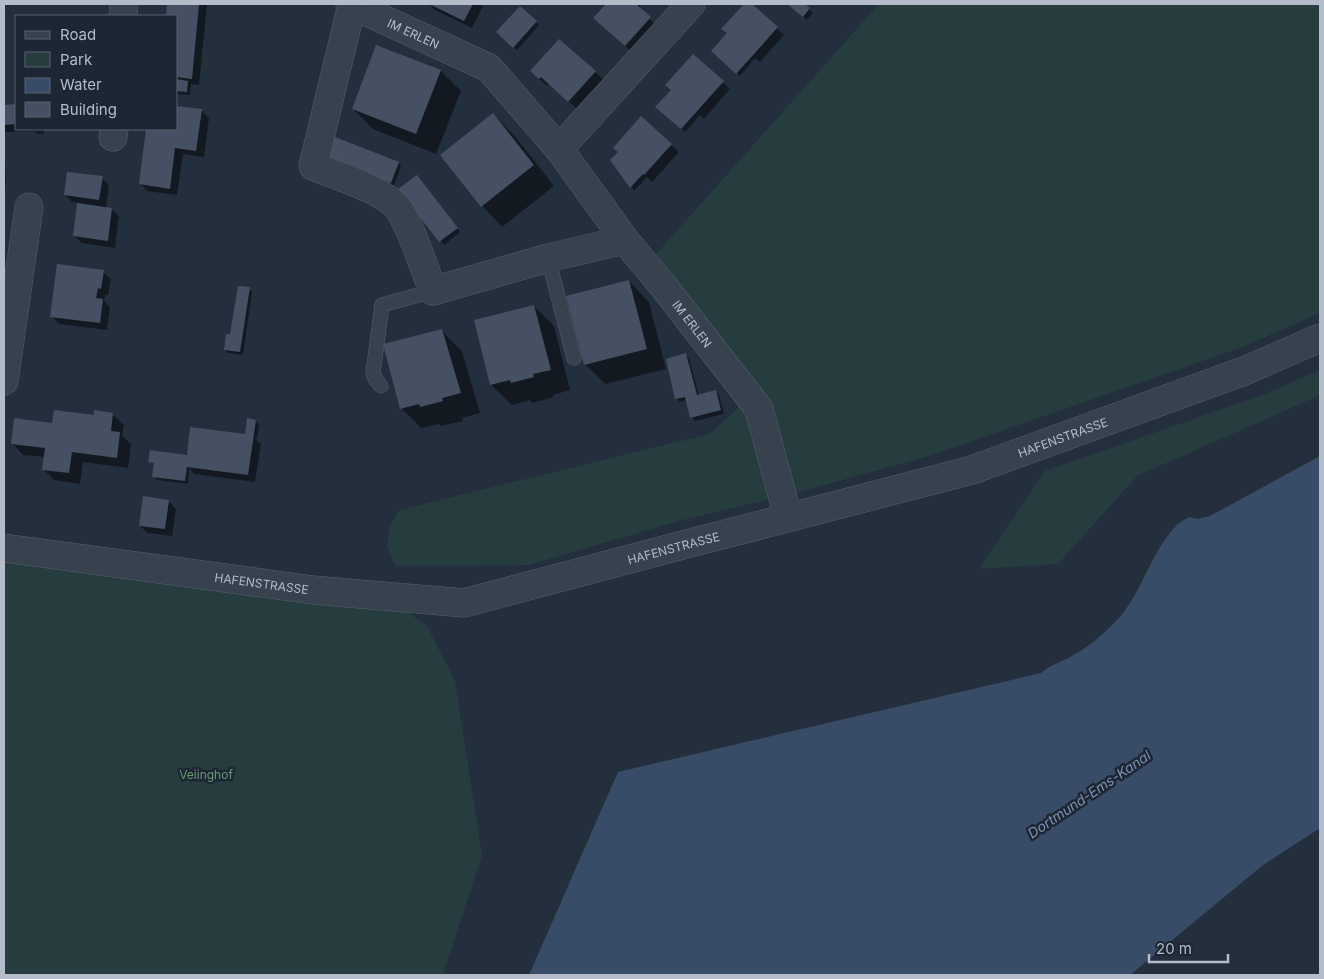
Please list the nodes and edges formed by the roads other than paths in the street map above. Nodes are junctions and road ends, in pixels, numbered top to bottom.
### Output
1 (351, 4) edge
2 (691, 4) edge
3 (559, 150) junction
4 (29, 206) dead end
5 (625, 240) junction
6 (548, 258) junction
7 (433, 291) junction
8 (1320, 338) edge
9 (574, 358) dead end
10 (4, 381) edge
11 (381, 386) dead end
12 (788, 517) junction
13 (4, 548) edge

1 - 3 street, IM ERLEN
1 - 7 street
2 - 3 street
3 - 5 street, IM ERLEN
4 - 10 street
5 - 6 street
5 - 12 street, IM ERLEN
6 - 7 street
6 - 9 lane
7 - 11 lane
8 - 12 street, HAFENSTRASSE
12 - 13 street, HAFENSTRASSE

